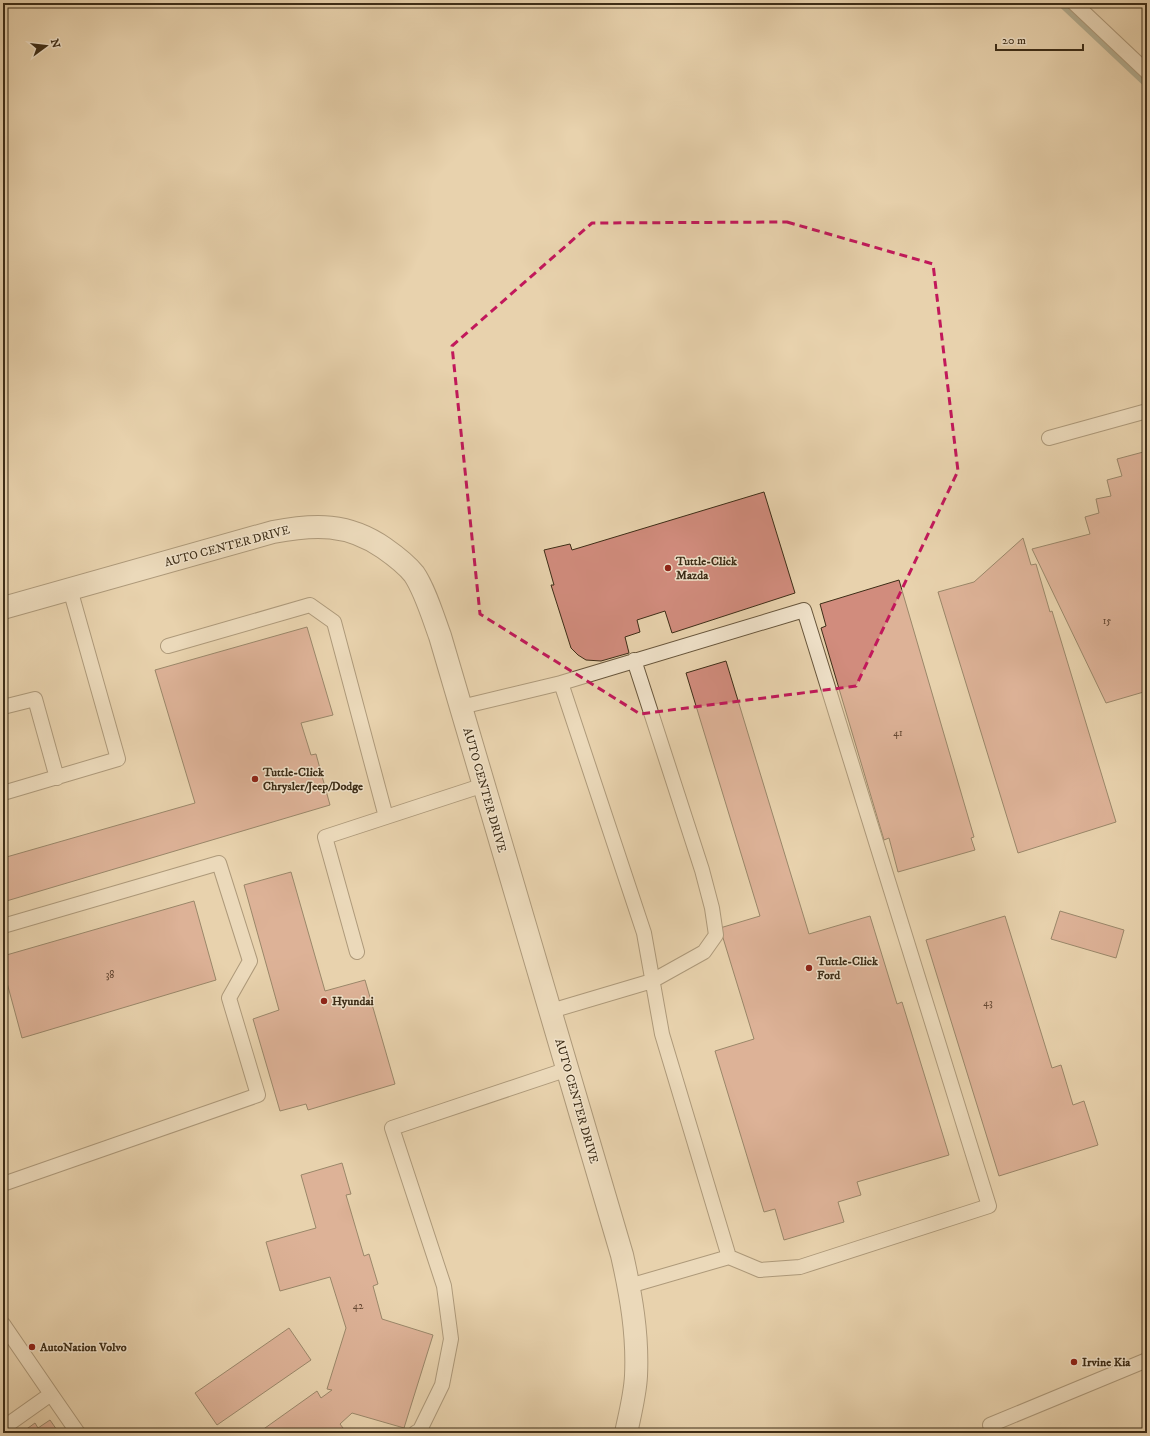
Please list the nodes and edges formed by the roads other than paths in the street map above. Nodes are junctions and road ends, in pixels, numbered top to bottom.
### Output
1 (1074, 3) edge
2 (1147, 72) edge
3 (1147, 411) edge
4 (1049, 438) dead end
5 (70, 589) junction
6 (3, 608) edge
7 (168, 646) dead end
8 (634, 660) junction
9 (561, 683) junction
10 (3, 707) edge
11 (461, 707) junction
12 (57, 778) junction
13 (484, 785) junction
14 (3, 794) edge
15 (386, 817) junction
16 (3, 926) edge
17 (357, 952) dead end
18 (652, 981) junction
19 (551, 1012) junction
20 (568, 1069) junction
21 (3, 1184) edge
22 (729, 1256) junction
23 (629, 1286) junction
24 (3, 1324) edge
25 (1147, 1360) edge
26 (51, 1394) junction
27 (3, 1428) edge
28 (78, 1433) edge
29 (415, 1433) edge
30 (626, 1433) edge
31 (993, 1433) edge

1 - 2 lane
3 - 4 lane
5 - 6 street, AUTO CENTER DRIVE
5 - 11 street, AUTO CENTER DRIVE
5 - 12 lane
7 - 15 lane
8 - 9 lane
8 - 18 lane
8 - 22 lane
9 - 11 lane
9 - 18 lane
10 - 12 lane
11 - 13 street, AUTO CENTER DRIVE
12 - 14 lane
13 - 15 lane
13 - 19 street, AUTO CENTER DRIVE
15 - 17 lane
16 - 21 lane
18 - 19 lane
18 - 22 lane
19 - 20 street, AUTO CENTER DRIVE
20 - 23 street, AUTO CENTER DRIVE
20 - 29 lane
22 - 23 lane
23 - 30 street, AUTO CENTER DRIVE
24 - 26 lane
25 - 31 lane
26 - 27 lane
26 - 28 lane

